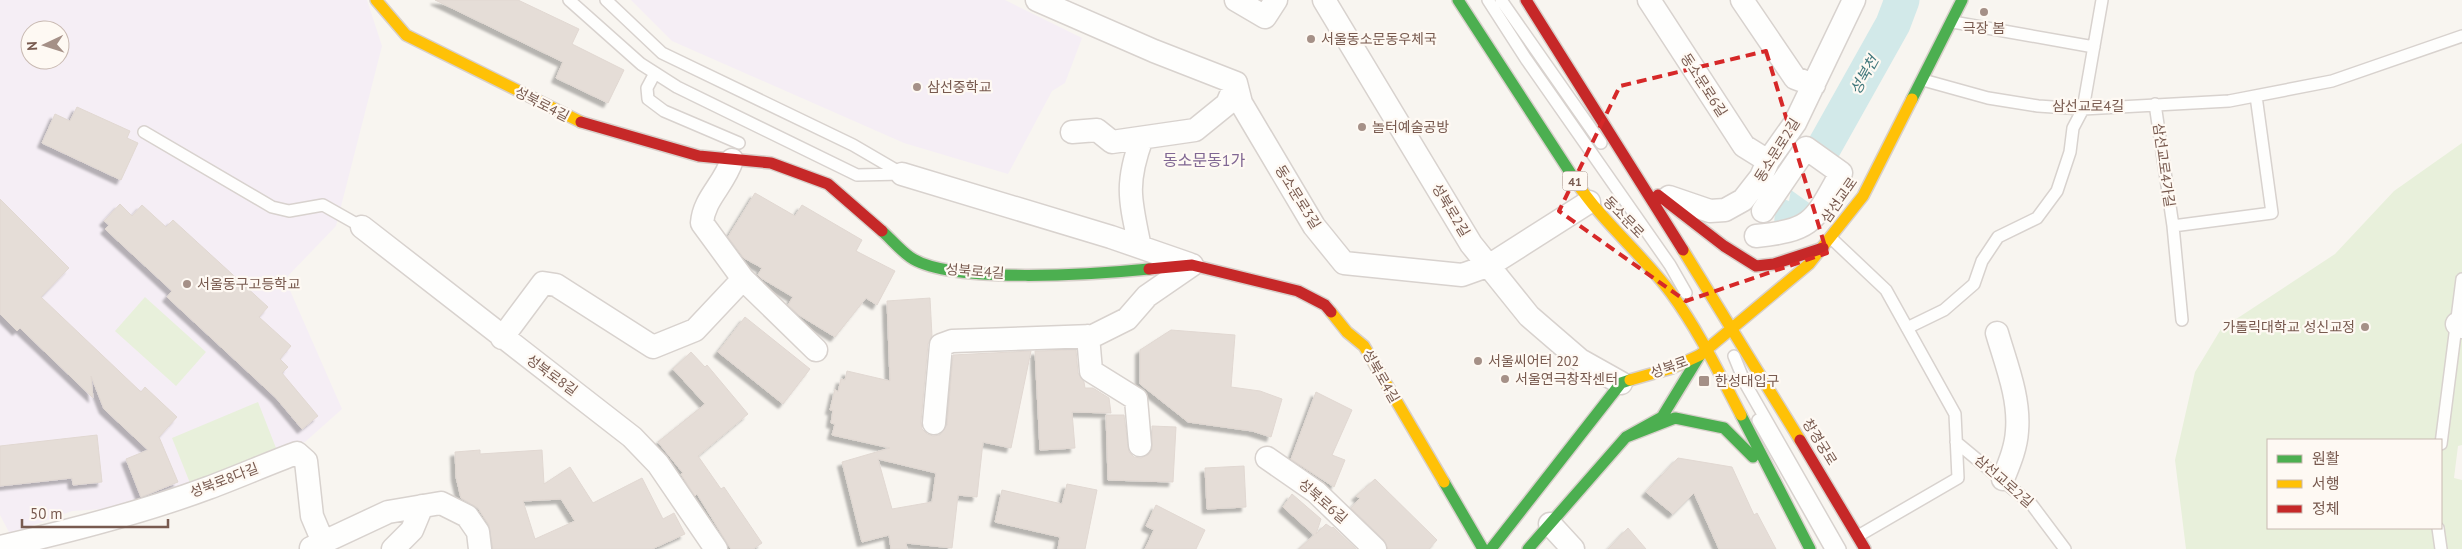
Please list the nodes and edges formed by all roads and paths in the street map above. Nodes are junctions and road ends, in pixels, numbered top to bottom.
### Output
1 (376, 0) edge
2 (569, 0) edge
3 (606, 0) edge
4 (1037, 0) edge
5 (1236, 0) edge
6 (1276, 0) edge
7 (1324, 0) edge
8 (1458, 0) edge
9 (1488, 0) edge
10 (1501, 0) edge
11 (1526, 0) edge
12 (1649, 0) edge
13 (1742, 0) edge
14 (1962, 0) edge
15 (2102, 0) edge
16 (1847, 3) edge
17 (1953, 22) junction
18 (2462, 36) edge
19 (2094, 47) junction
20 (654, 73) junction
21 (1923, 80) junction
22 (1236, 83) junction
23 (1814, 85) junction
24 (2256, 96) junction
25 (2155, 104) junction
26 (2083, 109) junction
27 (144, 132) dead end
28 (1072, 132) dead end
29 (1142, 138) junction
30 (736, 152) junction
31 (1768, 162) junction
32 (902, 174) junction
33 (1643, 183) junction
34 (1589, 202) junction
35 (1758, 207) joint
36 (2172, 226) junction
37 (362, 227) joint
38 (1830, 238) junction
39 (1140, 247) junction
40 (1823, 248) junction
41 (1192, 265) junction
42 (1490, 265) junction
43 (743, 279) junction
44 (2462, 279) edge
45 (2182, 320) dead end
46 (2459, 325) edge
47 (1907, 328) junction
48 (1729, 333) junction
49 (1996, 333) dead end
50 (1088, 336) junction
51 (502, 338) junction
52 (816, 350) dead end
53 (1707, 350) junction
54 (1747, 352) joint
55 (2462, 358) edge
56 (2451, 366) junction
57 (1621, 383) junction
58 (934, 423) dead end
59 (1626, 437) junction
60 (2442, 439) edge
61 (1956, 442) junction
62 (1140, 445) dead end
63 (1267, 458) dead end
64 (2003, 479) junction
65 (1778, 487) junction
66 (422, 506) junction
67 (1550, 524) junction
68 (2438, 529) edge
69 (1858, 536) junction
70 (317, 546) edge
71 (0, 547) edge
72 (393, 549) edge
73 (480, 549) edge
74 (716, 549) edge
75 (1375, 549) edge
76 (1483, 549) edge
77 (1490, 549) edge
78 (1528, 549) edge
79 (1574, 549) edge
80 (1810, 549) edge
81 (1831, 549) edge
82 (1840, 549) edge
83 (1865, 549) edge
84 (2065, 549) edge
85 (2441, 549) edge

1 - 30 main road, 성북로4길
2 - 20 lane
3 - 32 lane
4 - 22 street
5 - 6 street
7 - 42 street, 성북로2길
8 - 34 main road, 동소문로 / 41
9 - 53 lane
10 - 48 lane
11 - 33 main road, 동소문로
12 - 31 street, 동소문로6길
13 - 23 street
14 - 17 main road, 삼선교로
15 - 19 lane
16 - 23 street, 동소문로2길
17 - 19 lane
17 - 21 main road, 삼선교로
18 - 24 lane, 삼선교로4길
19 - 26 lane
20 - 30 lane
20 - 32 lane
21 - 26 lane, 삼선교로4길
21 - 38 main road, 삼선교로
22 - 29 street
22 - 42 street, 동소문로3길
23 - 31 street, 동소문로2길
24 - 25 lane, 삼선교로4길
24 - 36 lane, 삼선교로4가길
25 - 26 lane, 삼선교로4길
25 - 36 lane, 삼선교로4가길
26 - 47 lane
27 - 37 lane
28 - 29 street
29 - 39 street
30 - 41 main road, 성북로4길
30 - 43 street
31 - 33 street, 동소문로2길
32 - 39 street
33 - 40 main road
33 - 48 main road, 동소문로
34 - 42 street, 동소문로3길
34 - 53 main road, 동소문로 / 41
35 - 35 street
36 - 45 lane, 삼선교로4가길
37 - 51 street, 성북로8길
38 - 40 main road, 삼선교로
38 - 47 lane, 삼선교로2길
39 - 41 street
40 - 48 main road, 삼선교로
41 - 50 street
41 - 76 main road, 성북로4길
42 - 57 street, 성북로2길
43 - 51 street
43 - 52 street
44 - 46 lane
46 - 56 lane
47 - 61 lane, 삼선교로2길
48 - 53 main road, 삼선교로
48 - 54 main road, 동소문로
48 - 82 lane
49 - 64 street
50 - 58 street
50 - 62 street
51 - 74 street, 성북로8길
53 - 57 main road, 성북로
53 - 59 main road, 성북로
53 - 65 main road, 동소문로 / 41
53 - 81 lane
54 - 69 main road, 창경궁로
55 - 56 lane
56 - 60 lane
57 - 77 main road
59 - 65 main road
59 - 67 main road, 성북로
61 - 64 lane, 삼선교로2길
61 - 69 lane, 삼선교로2길
63 - 75 street, 성북로6길
64 - 84 lane, 삼선교로2길
65 - 80 main road, 41
66 - 70 street, 성북로8다길
66 - 72 street
66 - 73 street, 성북로8다길
67 - 78 main road, 성북로
67 - 79 street
68 - 85 lane
69 - 83 main road, 창경궁로
70 - 71 street, 성북로8다길

